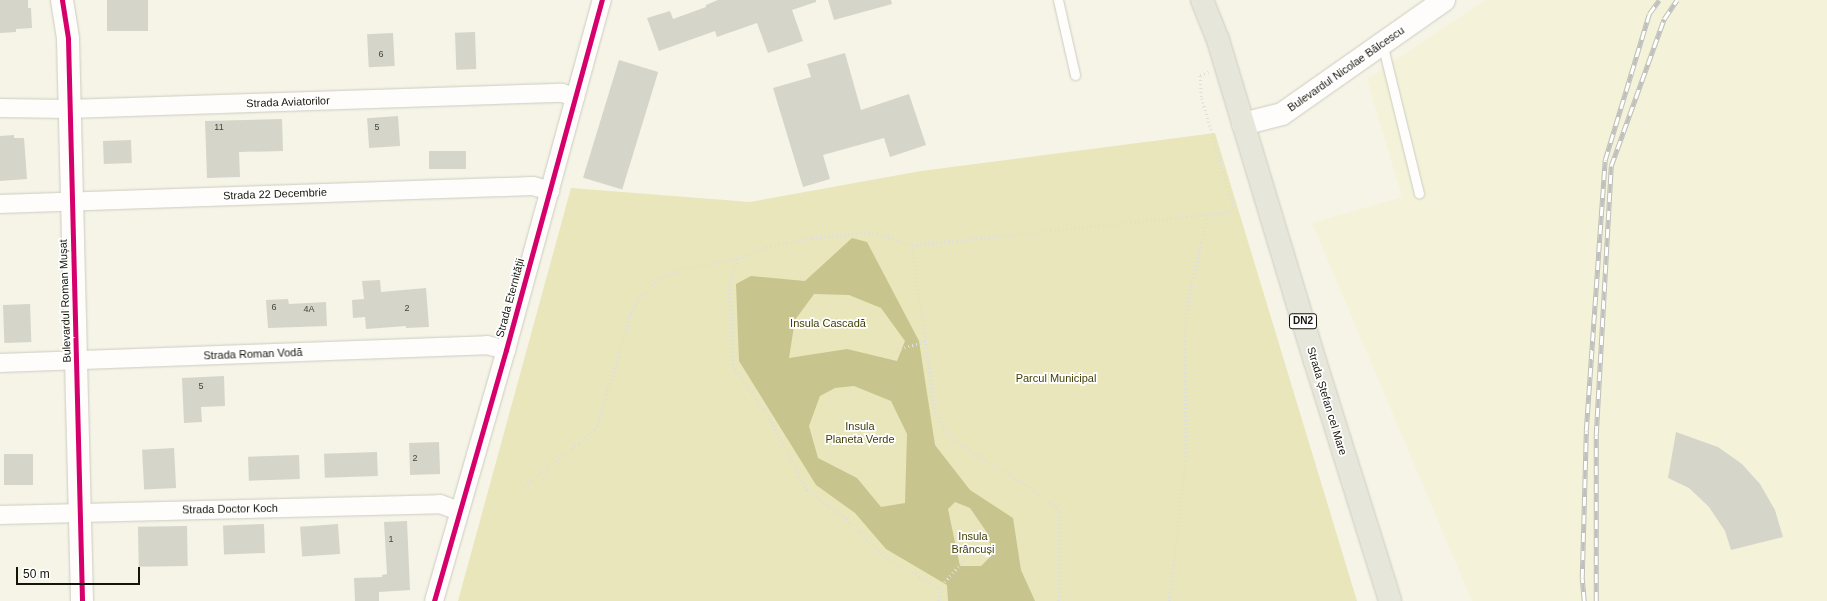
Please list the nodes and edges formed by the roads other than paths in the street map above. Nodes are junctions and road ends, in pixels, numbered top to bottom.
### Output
1 (62, 0) edge
2 (73, 0) edge
3 (602, 0) edge
4 (1058, 0) edge
5 (1202, 0) edge
6 (1213, 0) edge
7 (1444, 0) edge
8 (68, 40) junction
9 (1218, 40) junction
10 (1382, 43) junction
11 (1075, 75) dead end
12 (575, 97) junction
13 (0, 108) edge
14 (69, 109) junction
15 (1243, 124) junction
16 (550, 191) junction
17 (1419, 194) dead end
18 (72, 200) junction
19 (0, 204) edge
20 (506, 350) junction
21 (77, 361) junction
22 (0, 363) edge
23 (459, 511) junction
24 (80, 512) junction
25 (0, 514) edge
26 (82, 601) edge
27 (434, 601) edge
28 (1390, 601) edge

1 - 8 street, Bulevardul Roman Mușat
2 - 8 street, Bulevardul Roman Mușat
3 - 12 street, Strada Eternității
4 - 11 lane
5 - 9 main road, DN2
6 - 9 main road, DN2
7 - 10 street, Bulevardul Nicolae Bălcescu
8 - 14 street, Bulevardul Roman Mușat
9 - 15 main road, Strada Ștefan cel Mare / DN2
10 - 15 street, Bulevardul Nicolae Bălcescu
10 - 17 lane
12 - 14 street, Strada Aviatorilor
12 - 16 street, Strada Eternității
13 - 14 street, Strada Aviatorilor
14 - 18 street, Bulevardul Roman Mușat
15 - 28 main road, Strada Ștefan cel Mare / DN2
16 - 18 street, Strada 22 Decembrie
16 - 20 street, Strada Eternității
18 - 19 street, Strada 22 Decembrie
18 - 21 street, Bulevardul Roman Mușat
20 - 21 street, Strada Roman Vodă
20 - 23 street, Strada Eternității
21 - 22 street, Strada Roman Vodă
21 - 24 street, Bulevardul Roman Mușat
23 - 24 street, Strada Doctor Koch
23 - 27 street, Strada Eternității
24 - 25 street, Strada Doctor Koch
24 - 26 street, Bulevardul Roman Mușat

